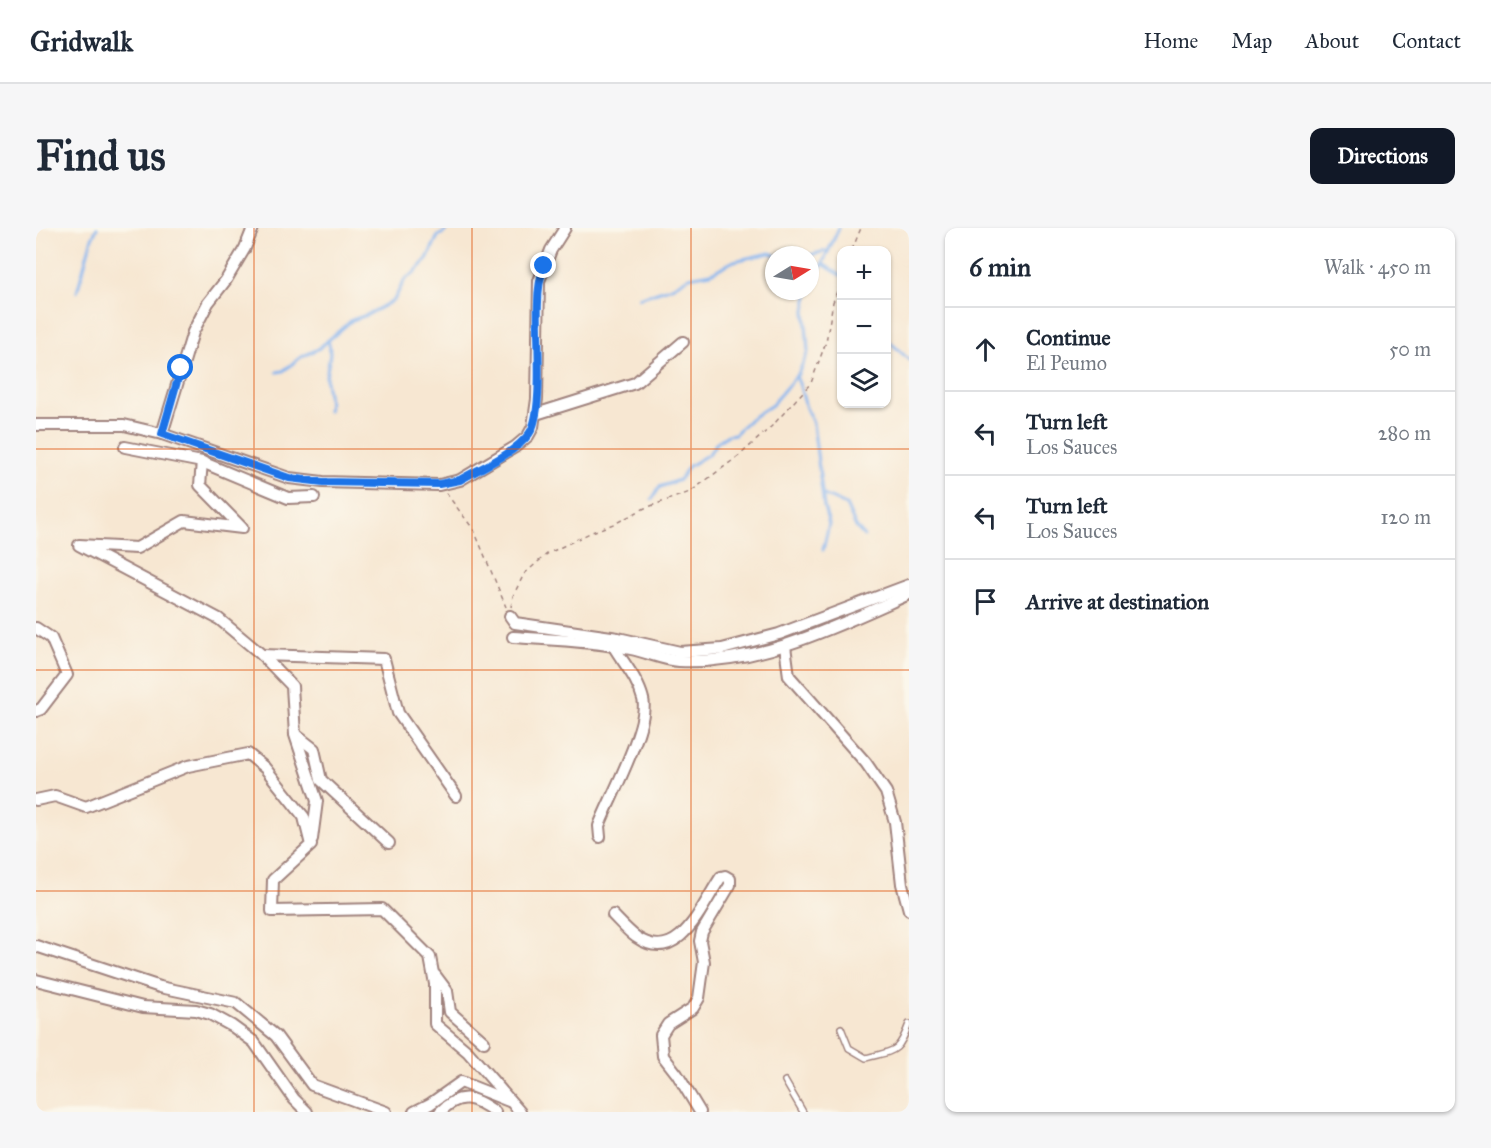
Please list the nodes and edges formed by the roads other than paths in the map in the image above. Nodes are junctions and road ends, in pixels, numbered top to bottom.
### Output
1 (253, 228) edge
2 (565, 228) edge
3 (683, 342) dead end
4 (536, 414) junction
5 (36, 425) edge
6 (162, 434) junction
7 (125, 447) dead end
8 (202, 462) junction
9 (314, 498) dead end
10 (909, 585) edge
11 (909, 594) edge
12 (510, 616) road end
13 (36, 628) edge
14 (513, 637) dead end
15 (785, 646) junction
16 (614, 647) junction
17 (262, 655) junction
18 (36, 711) edge
19 (295, 735) junction
20 (456, 796) dead end
21 (36, 800) edge
22 (600, 837) dead end
23 (389, 843) dead end
24 (311, 845) junction
25 (909, 909) edge
26 (613, 915) dead end
27 (36, 946) edge
28 (433, 972) junction
29 (36, 980) edge
30 (909, 1024) edge
31 (841, 1028) dead end
32 (484, 1042) dead end
33 (785, 1081) dead end
34 (512, 1103) junction
35 (307, 1112) edge
36 (386, 1112) edge
37 (414, 1112) edge
38 (440, 1112) edge
39 (495, 1112) edge
40 (520, 1112) edge
41 (700, 1112) edge
42 (803, 1112) edge

1 - 6 street
2 - 4 street
3 - 4 street
4 - 6 street
5 - 6 street
7 - 8 street
8 - 9 street
8 - 17 street
10 - 12 street
11 - 15 street
13 - 18 street
14 - 16 street
15 - 16 street
15 - 25 street
16 - 22 street
17 - 19 street
17 - 20 street
19 - 23 street
19 - 24 street
21 - 24 street
24 - 28 street
26 - 41 street
27 - 36 street
28 - 32 street
28 - 34 street
29 - 35 street
30 - 31 lane
33 - 42 lane
34 - 37 street
34 - 40 street
38 - 39 street

